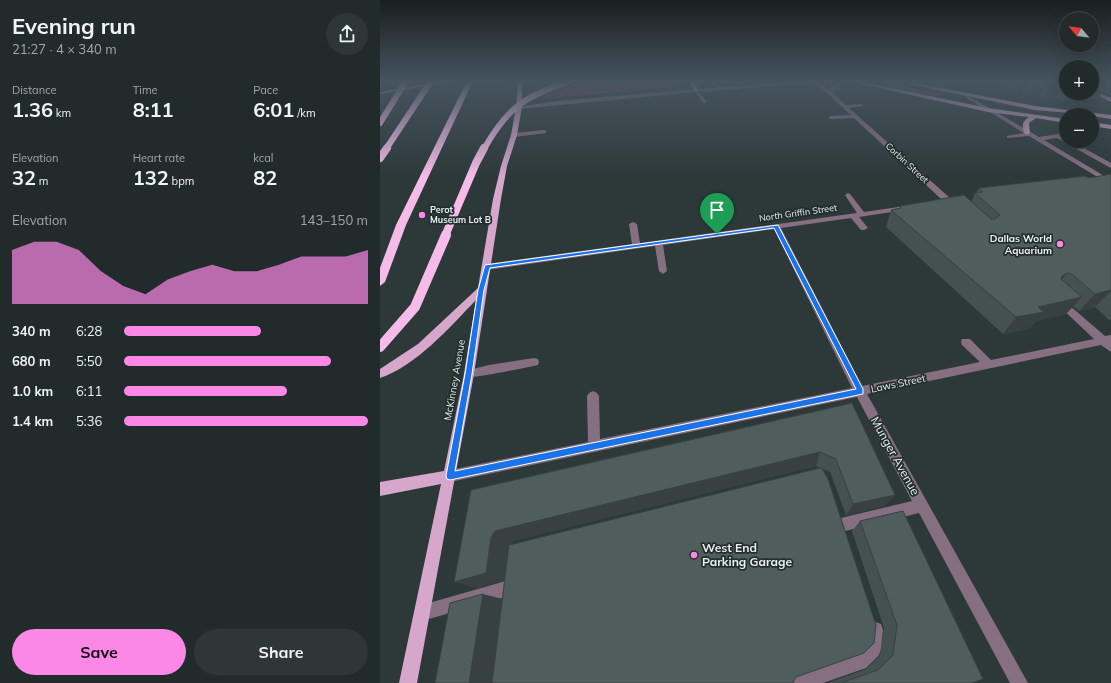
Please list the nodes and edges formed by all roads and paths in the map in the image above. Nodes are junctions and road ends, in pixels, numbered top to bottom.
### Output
1 (386, 113) edge
2 (410, 113) edge
3 (455, 113) edge
4 (509, 113) edge
5 (518, 113) edge
6 (852, 113) edge
7 (993, 113) edge
8 (1007, 113) edge
9 (1076, 113) edge
10 (855, 116) junction
11 (1034, 117) junction
12 (1111, 117) edge
13 (831, 118) dead end
14 (1059, 120) edge
15 (380, 123) edge
16 (1099, 125) edge
17 (1111, 127) edge
18 (544, 132) dead end
19 (1029, 134) junction
20 (514, 135) junction
21 (1009, 137) dead end
22 (1059, 137) edge
23 (1037, 139) junction
24 (1079, 148) edge
25 (380, 158) edge
26 (1111, 166) edge
27 (1109, 181) edge
28 (1091, 182) edge
29 (848, 195) dead end
30 (960, 200) edge
31 (949, 202) junction
32 (937, 204) edge
33 (914, 207) edge
34 (962, 213) edge
35 (862, 214) junction
36 (853, 216) junction
37 (633, 224) dead end
38 (776, 226) junction
39 (864, 228) dead end
40 (659, 243) junction
41 (636, 246) junction
42 (487, 267) junction
43 (663, 271) dead end
44 (380, 282) edge
45 (481, 290) junction
46 (1054, 295) edge
47 (966, 342) dead end
48 (1108, 342) edge
49 (380, 347) edge
50 (534, 362) dead end
51 (989, 364) junction
52 (380, 374) edge
53 (469, 374) junction
54 (860, 392) junction
55 (593, 396) dead end
56 (594, 446) junction
57 (450, 476) junction
58 (380, 489) edge
59 (922, 505) junction
60 (846, 540) edge
61 (513, 586) edge
62 (422, 613) junction
63 (871, 615) edge
64 (408, 683) edge
65 (798, 683) edge
66 (1019, 683) edge

1 - 15 highway, bridge
2 - 25 highway, bridge
3 - 44 highway
4 - 49 highway, bridge
5 - 20 main road, McKinney Avenue
6 - 10 street, Corbin Street
7 - 19 street
8 - 11 main road
9 - 12 main road
10 - 13 street
10 - 31 street, Corbin Street
11 - 14 main road
11 - 19 main road
16 - 17 main road
18 - 20 street
19 - 21 street
19 - 23 street
20 - 42 main road, McKinney Avenue
22 - 23 street
23 - 27 street
24 - 26 street
27 - 28 street
29 - 35 street
30 - 31 street
31 - 32 street
31 - 34 street, Corbin Street
33 - 35 street, North Griffin Street
35 - 36 street, North Griffin Street
36 - 38 street, North Griffin Street
36 - 39 street
37 - 41 street
38 - 40 street, North Griffin Street
38 - 54 street, Munger Avenue
40 - 41 street, North Griffin Street
40 - 43 street
41 - 42 street, North Griffin Street
42 - 45 main road, McKinney Avenue
45 - 52 main road
45 - 53 main road, McKinney Avenue
46 - 48 street
47 - 51 street
48 - 51 street, Laws Street
50 - 53 street
51 - 54 street, Laws Street
53 - 57 main road, McKinney Avenue
54 - 56 street, Laws Street
54 - 59 street, Munger Avenue
55 - 56 street
56 - 57 street, Laws Street
57 - 58 main road
57 - 62 main road, McKinney Avenue
59 - 60 street
59 - 66 street, Munger Avenue
61 - 62 street
62 - 64 main road, McKinney Avenue
63 - 65 street

